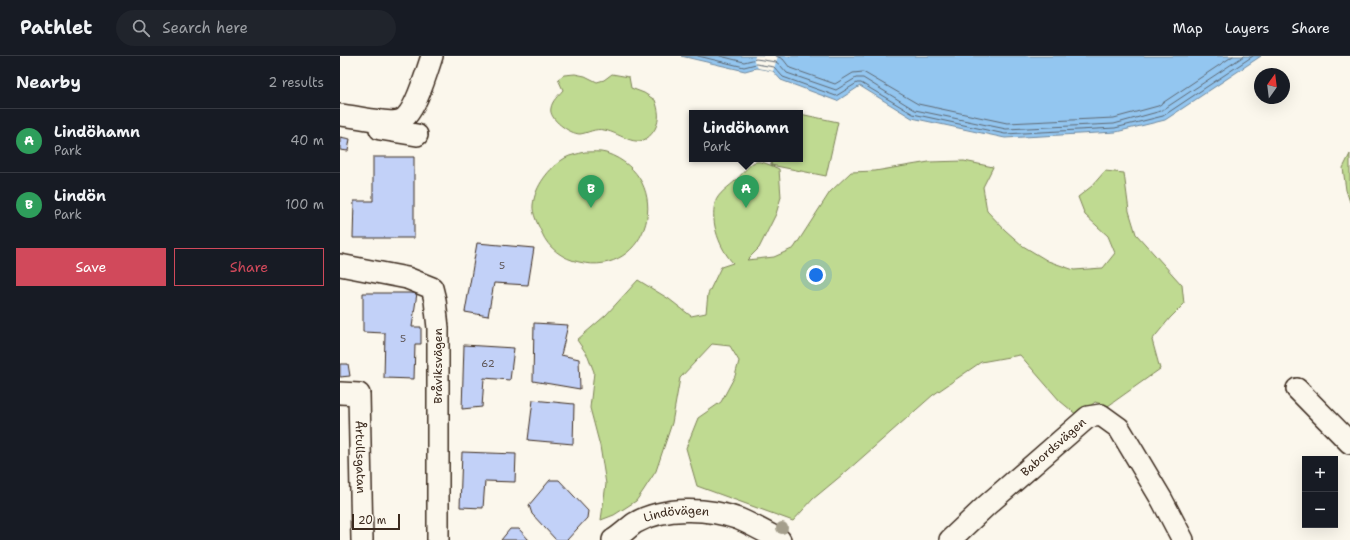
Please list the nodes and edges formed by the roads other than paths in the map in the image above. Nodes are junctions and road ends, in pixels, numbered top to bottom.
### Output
1 (432, 56) edge
2 (340, 115) edge
3 (340, 123) edge
4 (418, 135) dead end
5 (340, 265) edge
6 (1296, 389) dead end
7 (340, 393) edge
8 (1350, 443) edge
9 (362, 540) edge
10 (438, 540) edge
11 (613, 540) edge
12 (780, 540) edge
13 (950, 540) edge
14 (1184, 540) edge

1 - 2 street
3 - 4 street
5 - 10 street, Bråviksvägen
6 - 8 street
7 - 9 street, Årtullsgatan
11 - 12 street, Lindövägen
13 - 14 street, Babordsvägen

